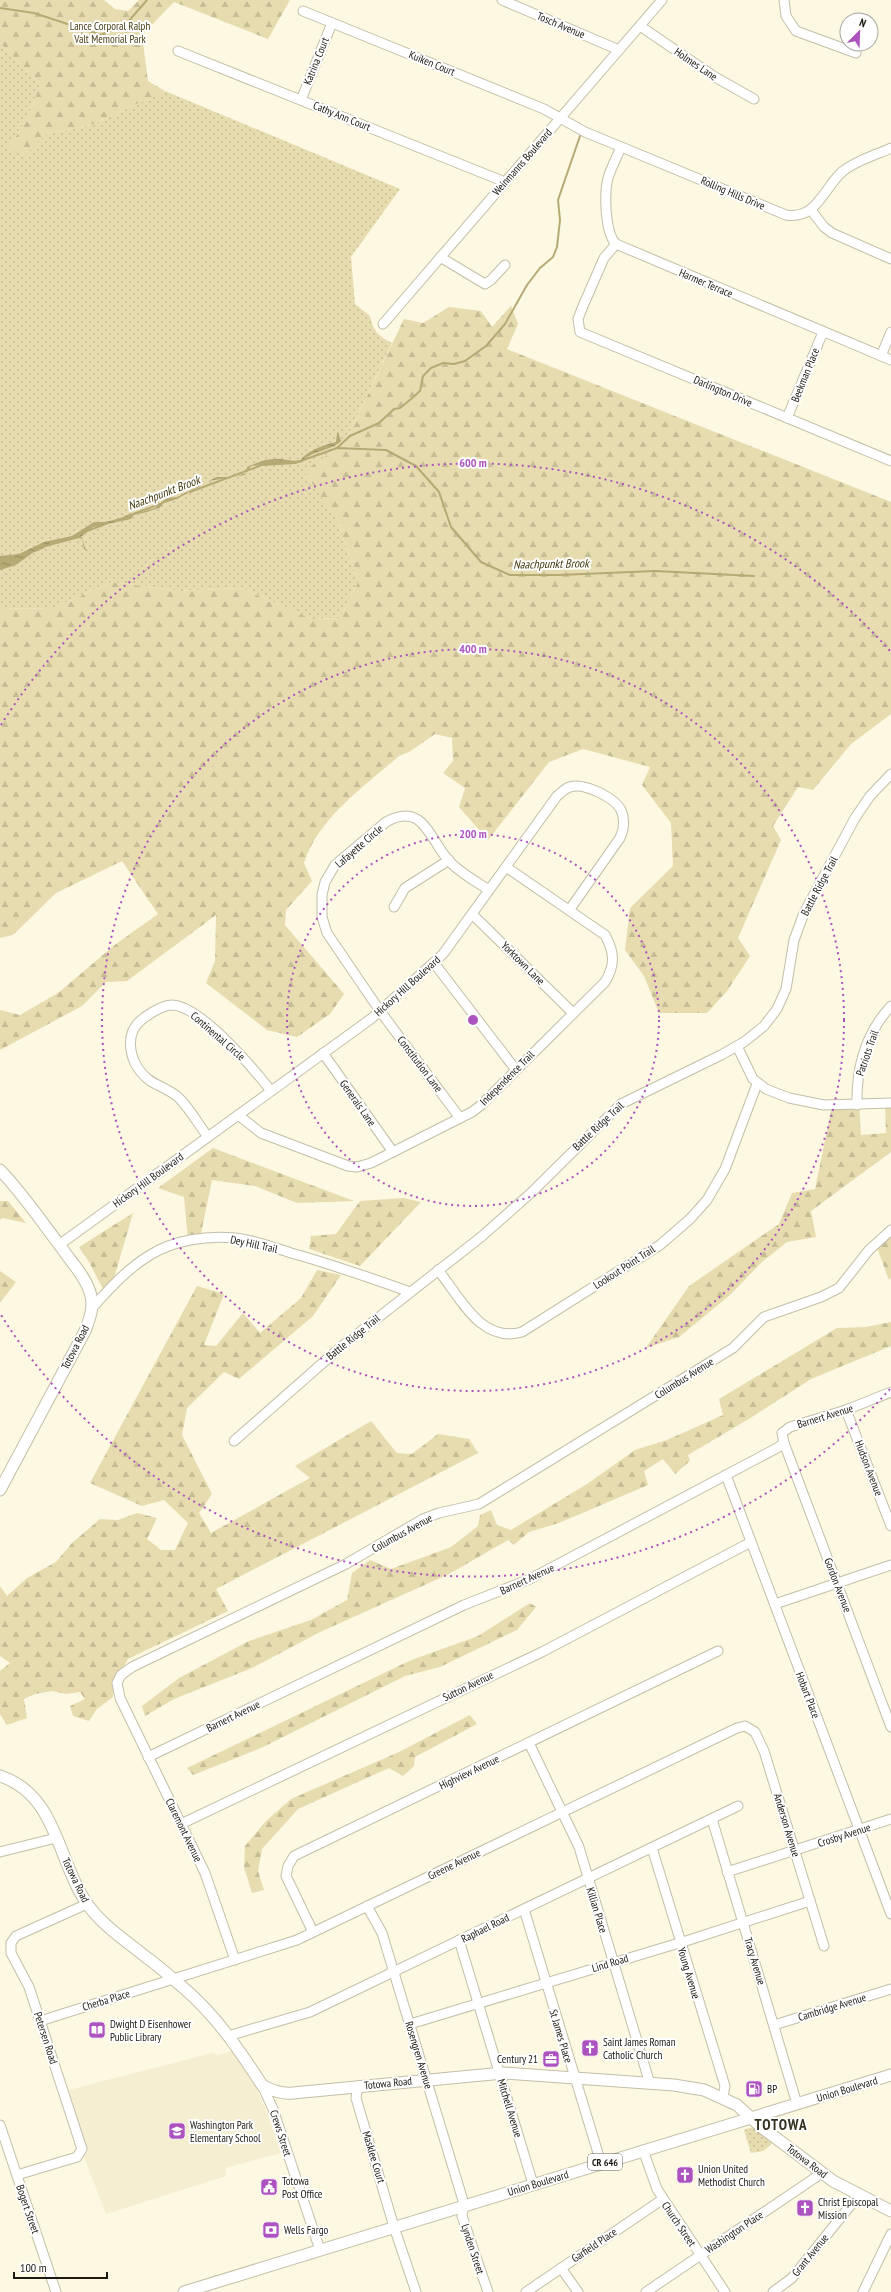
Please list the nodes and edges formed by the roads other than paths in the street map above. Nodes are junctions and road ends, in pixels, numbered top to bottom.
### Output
1 (502, 0) edge
2 (662, 0) edge
3 (784, 0) edge
4 (303, 11) dead end
5 (332, 23) junction
6 (640, 26) junction
7 (619, 50) junction
8 (178, 51) dead end
9 (856, 54) dead end
10 (754, 99) dead end
11 (301, 100) junction
12 (561, 117) junction
13 (621, 147) junction
14 (891, 148) edge
15 (505, 182) junction
16 (811, 210) junction
17 (616, 244) junction
18 (440, 258) junction
19 (891, 259) edge
20 (505, 266) dead end
21 (383, 324) dead end
22 (823, 332) junction
23 (891, 332) edge
24 (881, 356) junction
25 (891, 360) edge
26 (787, 418) junction
27 (891, 461) edge
28 (891, 774) edge
29 (449, 860) junction
30 (506, 867) junction
31 (489, 890) junction
32 (394, 907) dead end
33 (570, 909) junction
34 (472, 914) junction
35 (434, 963) junction
36 (891, 1006) edge
37 (380, 1011) junction
38 (573, 1013) junction
39 (737, 1046) junction
40 (323, 1053) junction
41 (516, 1070) junction
42 (757, 1084) junction
43 (271, 1091) junction
44 (891, 1103) edge
45 (858, 1105) junction
46 (238, 1115) junction
47 (460, 1118) junction
48 (208, 1137) junction
49 (393, 1152) junction
50 (0, 1170) edge
51 (891, 1230) edge
52 (59, 1245) junction
53 (438, 1270) junction
54 (410, 1292) junction
55 (92, 1308) junction
56 (891, 1392) edge
57 (846, 1410) junction
58 (234, 1441) dead end
59 (784, 1443) junction
60 (726, 1475) junction
61 (0, 1490) edge
62 (891, 1526) edge
63 (751, 1542) junction
64 (891, 1565) edge
65 (837, 1583) junction
66 (775, 1604) junction
67 (718, 1651) dead end
68 (123, 1705) joint
69 (891, 1727) edge
70 (729, 1732) joint
71 (529, 1743) junction
72 (148, 1756) junction
73 (0, 1776) edge
74 (738, 1806) dead end
75 (562, 1812) junction
76 (712, 1818) junction
77 (891, 1819) edge
78 (181, 1824) junction
79 (859, 1830) junction
80 (56, 1838) junction
81 (652, 1848) junction
82 (795, 1850) junction
83 (0, 1852) edge
84 (727, 1872) junction
85 (588, 1879) junction
86 (810, 1901) junction
87 (88, 1904) junction
88 (367, 1906) junction
89 (524, 1909) junction
90 (891, 1914) edge
91 (743, 1922) junction
92 (313, 1932) junction
93 (459, 1940) junction
94 (680, 1943) junction
95 (824, 1946) dead end
96 (235, 1960) junction
97 (613, 1962) junction
98 (394, 1971) junction
99 (173, 1979) junction
100 (545, 1983) junction
101 (891, 1989) edge
102 (478, 2004) junction
103 (40, 2021) junction
104 (410, 2024) junction
105 (774, 2025) junction
106 (228, 2036) junction
107 (499, 2073) junction
108 (891, 2075) edge
109 (574, 2078) junction
110 (427, 2079) junction
111 (650, 2084) junction
112 (262, 2085) junction
113 (358, 2086) junction
114 (723, 2097) junction
115 (797, 2104) junction
116 (752, 2117) junction
117 (0, 2125) edge
118 (643, 2150) junction
119 (601, 2163) junction
120 (822, 2173) junction
121 (17, 2176) junction
122 (533, 2184) junction
123 (858, 2196) junction
124 (663, 2199) junction
125 (464, 2206) junction
126 (891, 2212) edge
127 (394, 2227) junction
128 (891, 2234) edge
129 (320, 2250) junction
130 (700, 2256) junction
131 (561, 2268) junction
132 (205, 2289) edge
133 (56, 2292) edge
134 (184, 2292) edge
135 (416, 2292) edge
136 (488, 2292) edge
137 (526, 2292) edge
138 (578, 2292) edge
139 (646, 2292) edge
140 (725, 2292) edge
141 (773, 2292) edge
142 (863, 2292) edge

1 - 7 street, Tosch Avenue
2 - 6 street, Weinmanns Boulevard
3 - 9 street
4 - 5 street, Kuiken Court
5 - 11 street, Katrina Court
5 - 12 street, Kuiken Court
6 - 7 street, Weinmanns Boulevard
6 - 10 street, Holmes Lane
7 - 12 street, Weinmanns Boulevard
8 - 11 street, Cathy Ann Court
11 - 15 street, Cathy Ann Court
12 - 13 street, Rolling Hills Drive
12 - 15 street, Weinmanns Boulevard
13 - 16 street, Rolling Hills Drive
13 - 17 street
14 - 16 street
15 - 18 street, Weinmanns Boulevard
16 - 19 street
17 - 22 street, Harmer Terrace
17 - 26 street, Darlington Drive
18 - 20 street
18 - 21 street, Weinmanns Boulevard
22 - 24 street, Harmer Terrace
22 - 26 street, Beekman Place
23 - 24 street
24 - 25 street, Harmer Terrace
26 - 27 street, Darlington Drive
28 - 39 street, Battle Ridge Trail
29 - 31 street, Lafayette Circle
29 - 32 street
29 - 37 street, Lafayette Circle
30 - 31 street, Hickory Hill Boulevard
30 - 33 street, Independence Trail
30 - 33 street, Hickory Hill Boulevard
31 - 34 street, Hickory Hill Boulevard
33 - 38 street, Independence Trail
34 - 35 street, Hickory Hill Boulevard
34 - 38 street, Yorktown Lane
35 - 37 street, Hickory Hill Boulevard
35 - 41 street
36 - 45 street, Patriots Trail
37 - 40 street, Hickory Hill Boulevard
37 - 47 street, Constitution Lane
38 - 41 street, Independence Trail
39 - 42 street
39 - 53 street, Battle Ridge Trail
40 - 43 street, Hickory Hill Boulevard
40 - 49 street, Generals Lane
41 - 47 street, Independence Trail
42 - 45 street
42 - 53 street, Lookout Point Trail
43 - 46 street, Hickory Hill Boulevard
43 - 48 street, Continental Circle
44 - 45 street
46 - 48 street, Hickory Hill Boulevard
46 - 49 street, Independence Trail
47 - 49 street, Independence Trail
48 - 52 street, Hickory Hill Boulevard
50 - 52 main road
51 - 68 street, Columbus Avenue
52 - 55 main road
53 - 54 street, Battle Ridge Trail
54 - 55 street, Dey Hill Trail
54 - 58 street, Battle Ridge Trail
55 - 61 main road, Totowa Road
56 - 57 street, Barnert Avenue
57 - 59 street, Barnert Avenue
57 - 62 street, Hudson Avenue
59 - 60 street, Barnert Avenue
59 - 65 street, Gordon Avenue
60 - 63 street, Hobart Place
60 - 72 street, Barnert Avenue
63 - 66 street, Hobart Place
63 - 78 street, Sutton Avenue
64 - 65 street
65 - 66 street
65 - 69 street, Gordon Avenue
66 - 79 street, Hobart Place
67 - 71 street, Highview Avenue
68 - 72 street, Claremont Avenue
70 - 75 street, Greene Avenue
70 - 82 street, Anderson Avenue
71 - 75 street, Killian Place
71 - 92 street, Highview Avenue
72 - 78 street, Claremont Avenue
73 - 80 main road, Totowa Road
74 - 76 street, Raphael Road
75 - 85 street, Killian Place
75 - 88 street, Greene Avenue
76 - 81 street, Raphael Road
76 - 84 street, Tracy Avenue
77 - 79 street, Crosby Avenue
78 - 96 street, Claremont Avenue
79 - 82 street, Crosby Avenue
79 - 90 street, Hobart Place
80 - 83 street
80 - 87 main road, Totowa Road
81 - 85 street, Raphael Road
81 - 94 street, Young Avenue
82 - 84 street, Crosby Avenue
82 - 86 street, Anderson Avenue
84 - 91 street, Tracy Avenue
85 - 89 street, Raphael Road
85 - 97 street, Killian Place
86 - 91 street, Lind Road
86 - 95 street, Anderson Avenue
87 - 99 main road, Totowa Road
87 - 103 street, Petersen Road
88 - 92 street, Greene Avenue
88 - 98 street, Rosengren Avenue
89 - 93 street, Raphael Road
89 - 100 street, St James Place
91 - 94 street, Lind Road
91 - 105 street, Tracy Avenue
92 - 96 street, Greene Avenue
93 - 98 street, Raphael Road
93 - 102 street, Mitchell Avenue
94 - 97 street, Lind Road
94 - 114 street, Young Avenue
96 - 99 street, Greene Avenue
97 - 100 street, Lind Road
97 - 111 street, Killian Place
98 - 104 street, Rosengren Avenue
98 - 106 street, Raphael Road
99 - 103 street, Cherba Place
99 - 106 main road, Totowa Road
100 - 102 street, Lind Road
100 - 109 street, St James Place
101 - 105 street, Cambridge Avenue
102 - 104 street, Lind Road
102 - 107 street, Mitchell Avenue
103 - 121 street, Petersen Road
104 - 110 street, Rosengren Avenue
105 - 115 street, Tracy Avenue
106 - 112 main road, Totowa Road
107 - 109 main road, Totowa Road
107 - 110 main road, Totowa Road
107 - 122 street, Mitchell Avenue
108 - 115 main road, Union Boulevard / CR 646
109 - 111 main road, Totowa Road
109 - 119 street, St James Place
110 - 113 main road, Totowa Road
110 - 125 street, Rosengren Avenue
111 - 114 main road, Totowa Road
112 - 113 main road, Totowa Road
112 - 129 street, Crews Street
113 - 127 street, Masklee Court
114 - 116 main road, Totowa Road
115 - 116 main road, Union Boulevard / CR 646
116 - 118 main road, Union Boulevard / CR 646
116 - 120 main road, Totowa Road
117 - 121 street, Bogert Street
118 - 119 main road, Union Boulevard / CR 646
118 - 124 street, Church Street
119 - 122 main road, Union Boulevard / CR 646
120 - 123 main road, Totowa Road
120 - 130 street, Washington Place
121 - 133 street, Bogert Street
122 - 125 main road, Union Boulevard / CR 646
123 - 126 main road, Totowa Road
123 - 141 street, Grant Avenue
124 - 130 street, Church Street
124 - 131 street, Garfield Place
125 - 127 main road, Union Boulevard / CR 646
125 - 136 street, Lynden Street
127 - 129 main road, Union Boulevard / CR 646
127 - 135 street, Masklee Court
128 - 142 street
129 - 132 main road, Union Boulevard / CR 646
130 - 139 street, Washington Place
130 - 140 street, Church Street
131 - 137 street, Garfield Place
131 - 138 street
132 - 134 main road, Union Boulevard / CR 646

